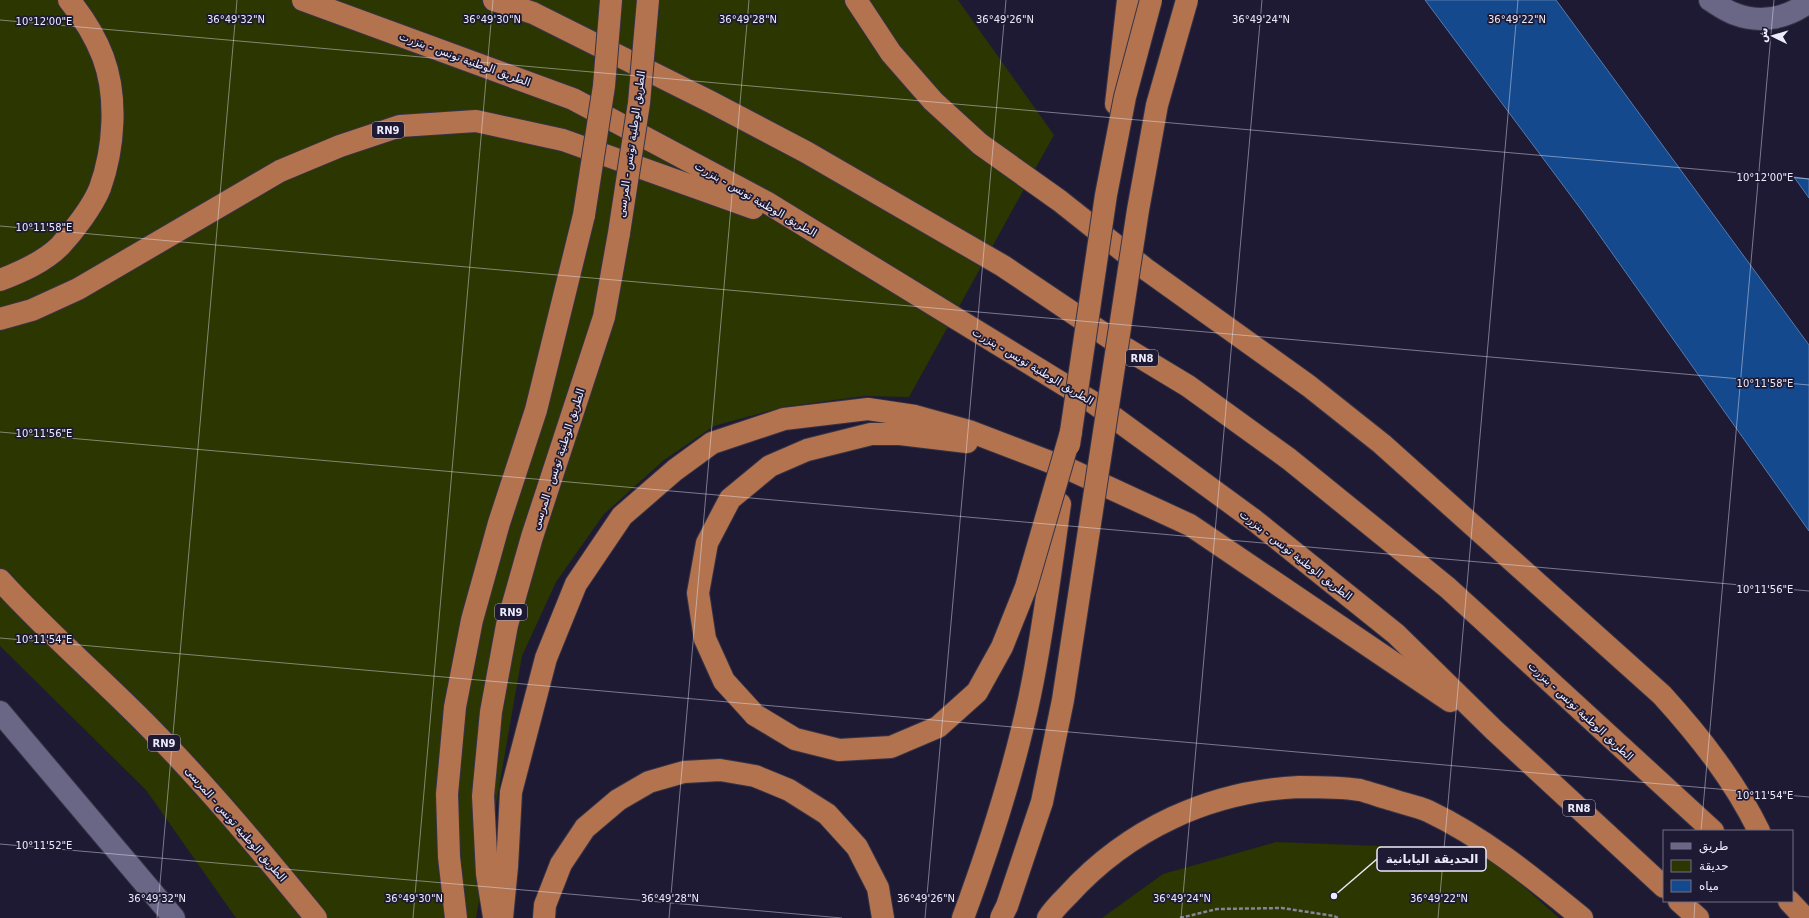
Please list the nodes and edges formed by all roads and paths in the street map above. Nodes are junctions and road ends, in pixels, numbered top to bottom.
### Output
1 (69, 0) edge
2 (304, 0) edge
3 (494, 0) edge
4 (512, 0) edge
5 (611, 0) edge
6 (648, 0) edge
7 (856, 0) edge
8 (1128, 0) edge
9 (1151, 0) edge
10 (1186, 0) edge
11 (1710, 0) edge
12 (1809, 2) edge
13 (533, 13) junction
14 (1106, 195) junction
15 (803, 226) junction
16 (0, 280) edge
17 (0, 319) edge
18 (1071, 432) junction
19 (1019, 450) junction
20 (0, 580) edge
21 (0, 589) edge
22 (28, 611) junction
23 (0, 712) edge
24 (1494, 730) junction
25 (1712, 830) edge
26 (1758, 830) edge
27 (1663, 886) edge
28 (1680, 902) edge
29 (1790, 902) edge
30 (312, 915) edge
31 (174, 918) edge
32 (456, 918) edge
33 (494, 918) edge
34 (502, 918) edge
35 (544, 918) edge
36 (883, 918) edge
37 (963, 918) edge
38 (1001, 918) edge
39 (1048, 918) edge
40 (1180, 918) edge
41 (1338, 918) edge
42 (1582, 918) edge
43 (1698, 918) edge
44 (1805, 918) edge

1 - 16 highway
2 - 15 highway, الطريق الوطنية تونس - بنزرت / RN8
3 - 13 highway, الطريق الوطنية تونس - بنزرت / RN8
4 - 13 highway
5 - 32 highway, bridge
6 - 33 highway, الطريق الوطنية تونس - المرسى / RN9, bridge
7 - 26 highway
8 - 14 highway, bridge
9 - 14 highway, bridge
10 - 38 highway, bridge
11 - 12 street
13 - 25 highway, الطريق الوطنية تونس - بنزرت / RN8
14 - 18 highway, bridge
15 - 17 highway, RN9
15 - 24 highway, الطريق الوطنية تونس - بنزرت / RN8
18 - 19 highway, bridge
18 - 37 highway, bridge
19 - 24 highway
19 - 34 highway
20 - 22 highway, الطريق الوطنية تونس - المرسى / RN9
21 - 22 highway
22 - 30 highway, الطريق الوطنية تونس - المرسى / RN9
23 - 31 street
24 - 27 highway, الطريق الوطنية تونس - بنزرت / RN8
28 - 43 highway
29 - 44 highway
35 - 36 highway
39 - 42 highway
40 - 41 path

